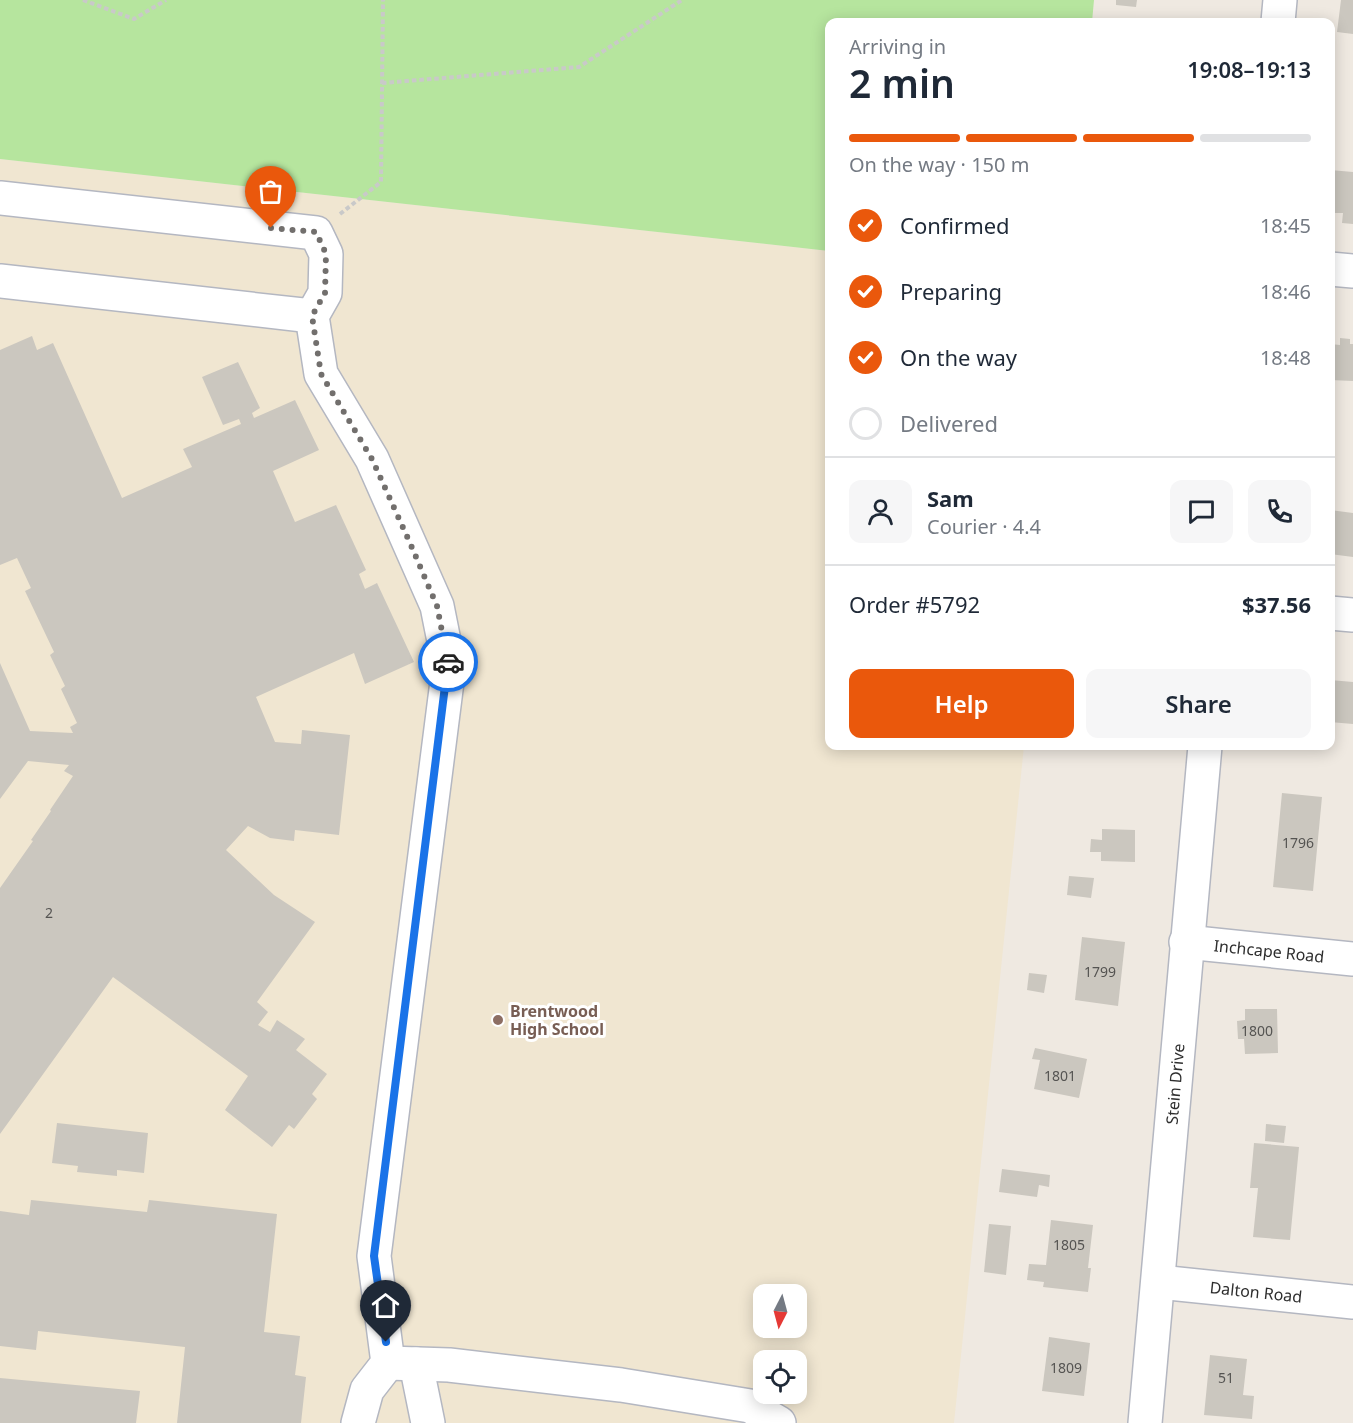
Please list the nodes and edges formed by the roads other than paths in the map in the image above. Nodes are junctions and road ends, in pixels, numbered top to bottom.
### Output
1 (1280, 0) edge
2 (1278, 18) edge
3 (0, 198) edge
4 (1335, 269) edge
5 (1353, 271) edge
6 (0, 281) edge
7 (312, 316) junction
8 (1335, 613) edge
9 (1353, 615) edge
10 (1205, 750) edge
11 (1186, 942) junction
12 (1353, 959) edge
13 (1159, 1282) junction
14 (1353, 1302) edge
15 (402, 1364) junction
16 (358, 1423) edge
17 (428, 1423) edge
18 (779, 1423) edge
19 (1145, 1423) edge

1 - 2 street
3 - 7 street
4 - 5 street
6 - 7 street
7 - 15 street
8 - 9 street
10 - 11 street, Stein Drive
11 - 12 street, Inchcape Road
11 - 13 street, Stein Drive
13 - 14 street, Dalton Road
13 - 19 street, Stein Drive
15 - 16 street
15 - 17 street
15 - 18 street

